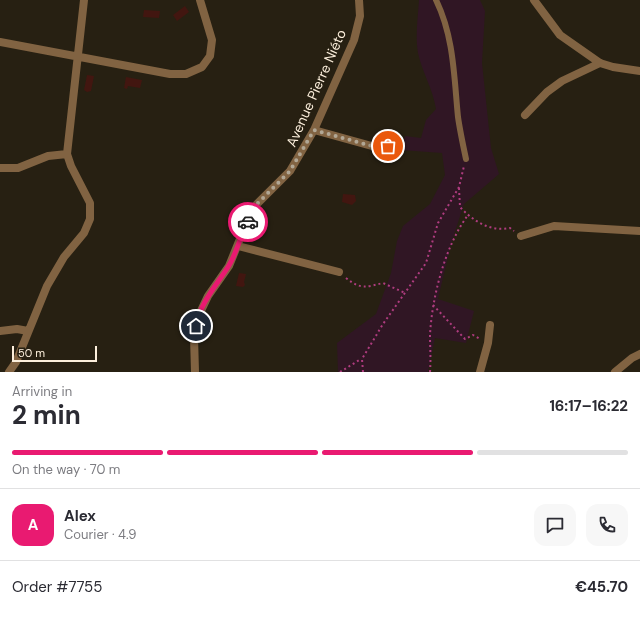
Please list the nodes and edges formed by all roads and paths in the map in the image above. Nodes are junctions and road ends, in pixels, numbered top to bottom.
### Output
1 (84, 0) edge
2 (200, 0) edge
3 (359, 0) edge
4 (436, 0) edge
5 (534, 0) edge
6 (0, 42) edge
7 (77, 57) junction
8 (600, 63) junction
9 (640, 71) edge
10 (525, 115) dead end
11 (314, 130) junction
12 (388, 146) dead end
13 (67, 154) junction
14 (466, 159) joint
15 (0, 168) edge
16 (459, 187) junction
17 (468, 215) junction
18 (640, 230) edge
19 (520, 236) joint
20 (238, 246) junction
21 (339, 272) dead end
22 (354, 285) dead end
23 (405, 293) junction
24 (433, 305) junction
25 (490, 325) dead end
26 (0, 330) edge
27 (28, 331) junction
28 (473, 336) dead end
29 (640, 354) edge
30 (362, 359) junction
31 (9, 372) edge
32 (195, 372) edge
33 (340, 372) edge
34 (363, 372) edge
35 (430, 372) edge
36 (480, 372) edge
37 (616, 372) edge

1 - 7 street
2 - 7 street
3 - 11 street, Avenue Pierre Niéto
4 - 14 lane
5 - 8 street
6 - 7 street
7 - 13 street
8 - 9 street
8 - 10 street
11 - 12 street
11 - 20 street, Avenue Pierre Niéto
13 - 15 street
13 - 27 street
14 - 16 path
16 - 17 path
16 - 23 path
17 - 19 path
17 - 24 path
18 - 19 street
20 - 21 street
20 - 32 street, Avenue Pierre Niéto
22 - 23 path
23 - 30 path
24 - 28 path
24 - 35 path
25 - 36 street
26 - 27 street
27 - 31 street
29 - 37 street
30 - 33 path
30 - 34 path

